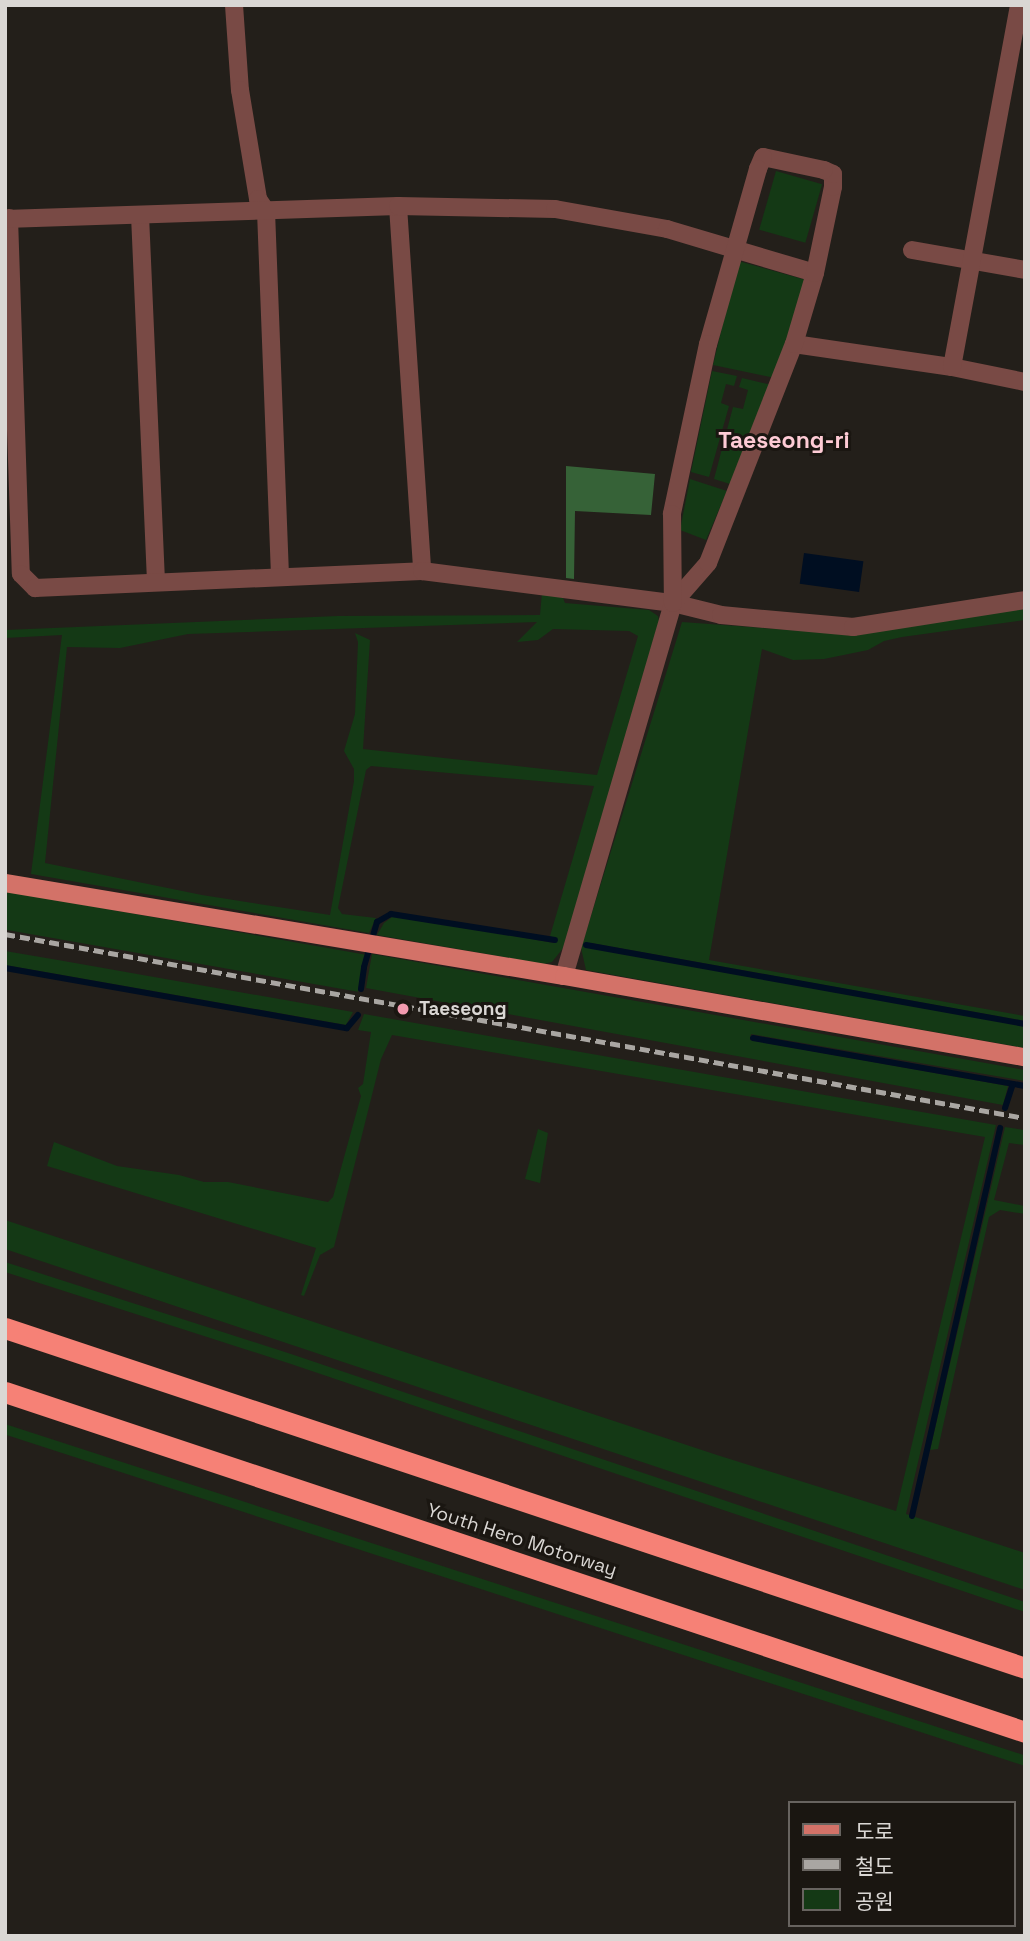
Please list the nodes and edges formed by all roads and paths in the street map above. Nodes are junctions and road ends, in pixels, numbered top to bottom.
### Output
1 (234, 5) edge
2 (1019, 5) edge
3 (1020, 32) edge
4 (398, 206) junction
5 (266, 211) junction
6 (140, 215) junction
7 (7, 218) edge
8 (734, 248) junction
9 (912, 250) dead end
10 (971, 260) junction
11 (1025, 270) edge
12 (815, 273) junction
13 (794, 344) junction
14 (952, 367) junction
15 (1025, 382) edge
16 (422, 571) junction
17 (281, 575) junction
18 (156, 582) junction
19 (1025, 600) edge
20 (673, 603) junction
21 (5, 883) edge
22 (564, 976) junction
23 (1025, 1057) edge
24 (5, 1328) edge
25 (5, 1392) edge
26 (1025, 1668) edge
27 (1025, 1732) edge

1 - 5 street
2 - 3 street
3 - 10 street
4 - 5 street
4 - 8 street
4 - 16 street
5 - 6 street
5 - 17 street
6 - 7 street
6 - 18 street
7 - 18 street
8 - 12 street
8 - 12 street
8 - 20 street
9 - 10 street
10 - 11 street
10 - 14 street
12 - 13 street
13 - 14 street
13 - 20 street
14 - 15 street
16 - 17 street
16 - 20 street
17 - 18 street
19 - 20 street
20 - 22 street
21 - 22 main road
22 - 23 main road
24 - 26 highway, Youth Hero Motorway
25 - 27 highway, Youth Hero Motorway

